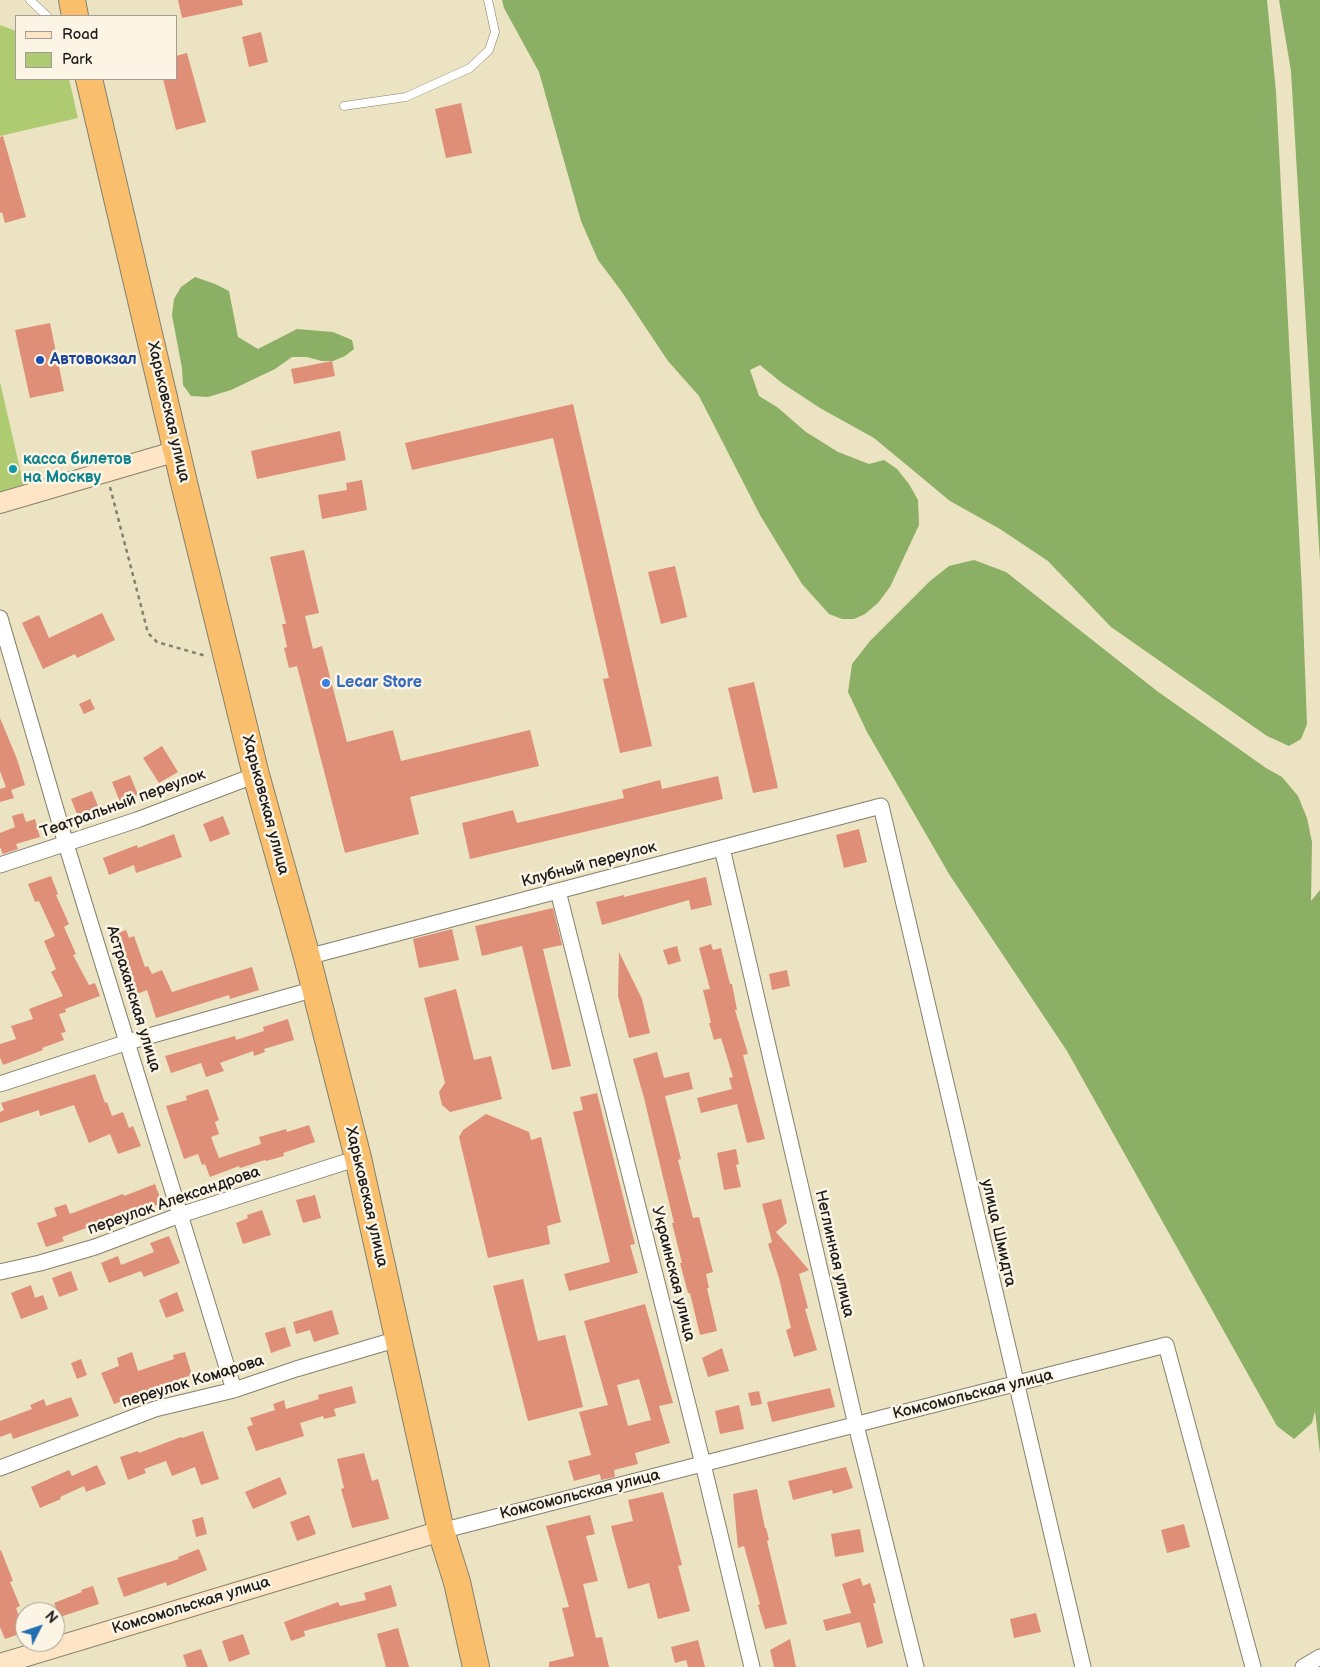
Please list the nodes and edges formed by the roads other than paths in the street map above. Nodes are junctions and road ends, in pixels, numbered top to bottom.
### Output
1 (30, 0) edge
2 (72, 0) edge
3 (488, 0) edge
4 (46, 15) edge
5 (75, 15) edge
6 (89, 80) edge
7 (344, 106) dead end
8 (177, 451) junction
9 (0, 503) edge
10 (0, 618) edge
11 (256, 774) junction
12 (881, 806) joint
13 (66, 844) junction
14 (722, 848) junction
15 (0, 865) edge
16 (558, 891) junction
17 (307, 957) junction
18 (315, 989) junction
19 (128, 1042) junction
20 (0, 1084) edge
21 (358, 1158) junction
22 (180, 1214) junction
23 (0, 1272) edge
24 (398, 1339) junction
25 (1016, 1384) junction
26 (234, 1390) junction
27 (856, 1425) junction
28 (703, 1464) junction
29 (0, 1468) edge
30 (441, 1531) junction
31 (1320, 1657) edge
32 (0, 1664) edge
33 (460, 1667) edge
34 (476, 1667) edge
35 (752, 1667) edge
36 (916, 1667) edge
37 (1083, 1667) edge
38 (1252, 1667) edge
39 (1303, 1667) edge

1 - 4 lane
2 - 5 highway
3 - 7 lane
6 - 8 highway, Харьковская улица
8 - 9 main road
8 - 11 highway, Харьковская улица
10 - 13 street, Астраханская улица
11 - 13 street, Театральный переулок
11 - 17 highway, Харьковская улица
12 - 14 street, Клубный переулок
12 - 25 street, улица Шмидта
13 - 15 street, Театральный переулок
13 - 19 street, Астраханская улица
14 - 16 street, Клубный переулок
14 - 27 street, Неглинная улица
16 - 17 street, Клубный переулок
16 - 28 street, Украинская улица
17 - 18 highway, Харьковская улица
18 - 19 street
18 - 21 highway, Харьковская улица
19 - 20 street
19 - 22 street, Астраханская улица
21 - 22 street, переулок Александрова
21 - 24 highway, Харьковская улица
22 - 23 street, переулок Александрова
22 - 26 street, Астраханская улица
24 - 26 street, переулок Комарова
24 - 30 highway, Харьковская улица
25 - 27 street, Комсомольская улица
25 - 37 street, улица Шмидта
25 - 38 street, Комсомольская улица
26 - 29 street, переулок Комарова
27 - 28 street, Комсомольская улица
27 - 36 street, Неглинная улица
28 - 30 street, Комсомольская улица
28 - 35 street, Украинская улица
30 - 32 main road, Комсомольская улица
30 - 33 highway, Харьковская улица
30 - 34 highway, Харьковская улица
31 - 39 street

